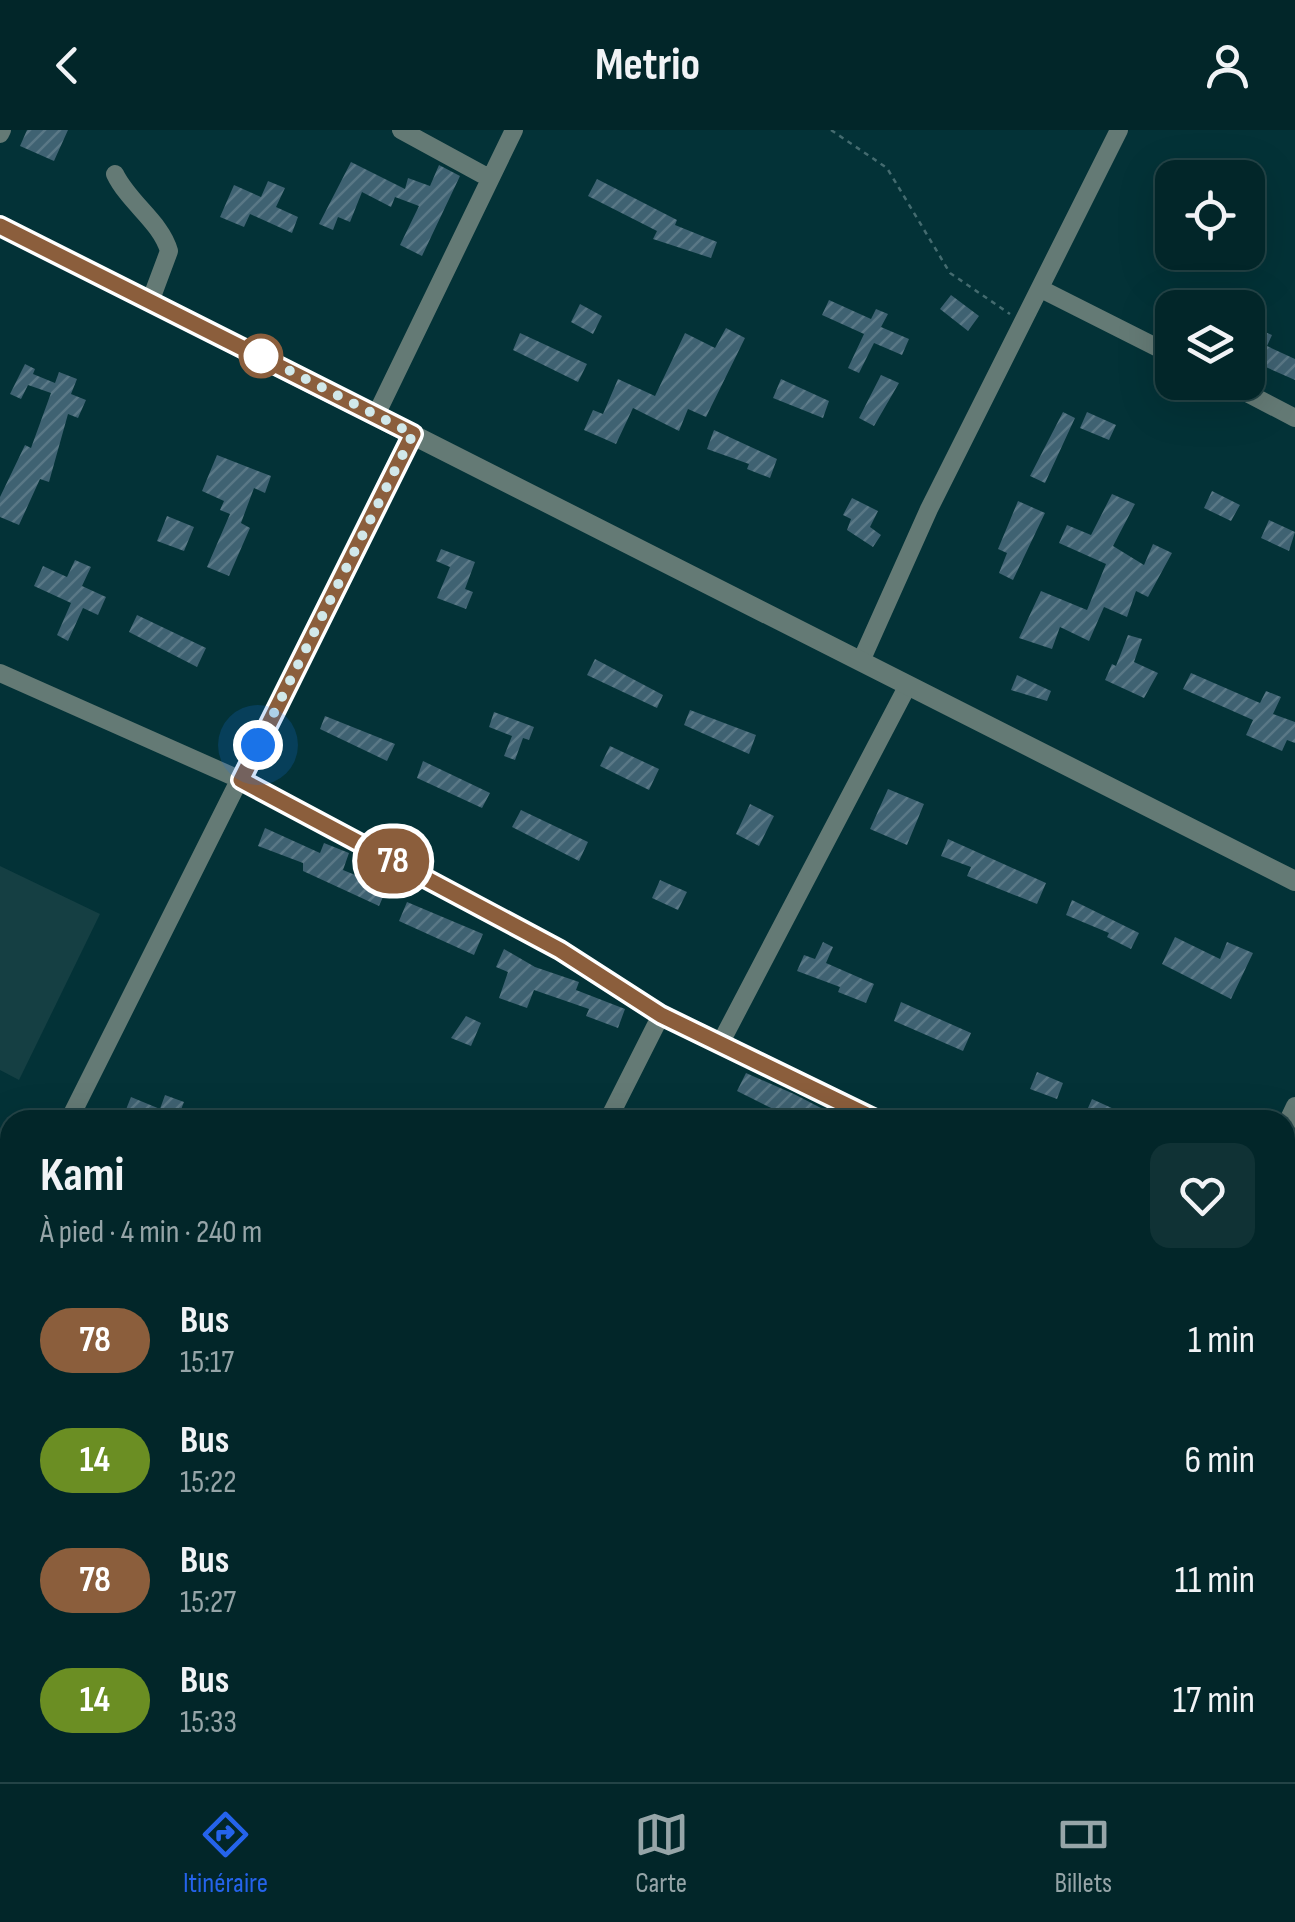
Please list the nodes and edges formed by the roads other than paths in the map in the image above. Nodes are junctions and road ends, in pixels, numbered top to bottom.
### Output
1 (402, 130) edge
2 (514, 130) edge
3 (1120, 130) edge
4 (114, 174) dead end
5 (489, 178) junction
6 (0, 226) edge
7 (1043, 290) junction
8 (150, 302) junction
9 (1155, 346) edge
10 (1260, 400) edge
11 (376, 414) junction
12 (1295, 418) edge
13 (413, 434) junction
14 (861, 661) junction
15 (0, 673) edge
16 (908, 685) junction
17 (241, 780) junction
18 (1295, 881) edge
19 (661, 1015) junction
20 (720, 1042) junction
21 (74, 1110) edge
22 (613, 1110) edge
23 (857, 1110) edge

1 - 5 street
2 - 5 street
3 - 7 street
4 - 8 street
5 - 11 street
6 - 8 street
7 - 9 street
7 - 14 street
8 - 11 street
10 - 12 street
11 - 13 street
13 - 14 street
13 - 17 street
14 - 16 street
15 - 17 street
16 - 18 street
16 - 20 street
17 - 19 street
17 - 21 street
19 - 20 street
19 - 22 street
20 - 23 street

